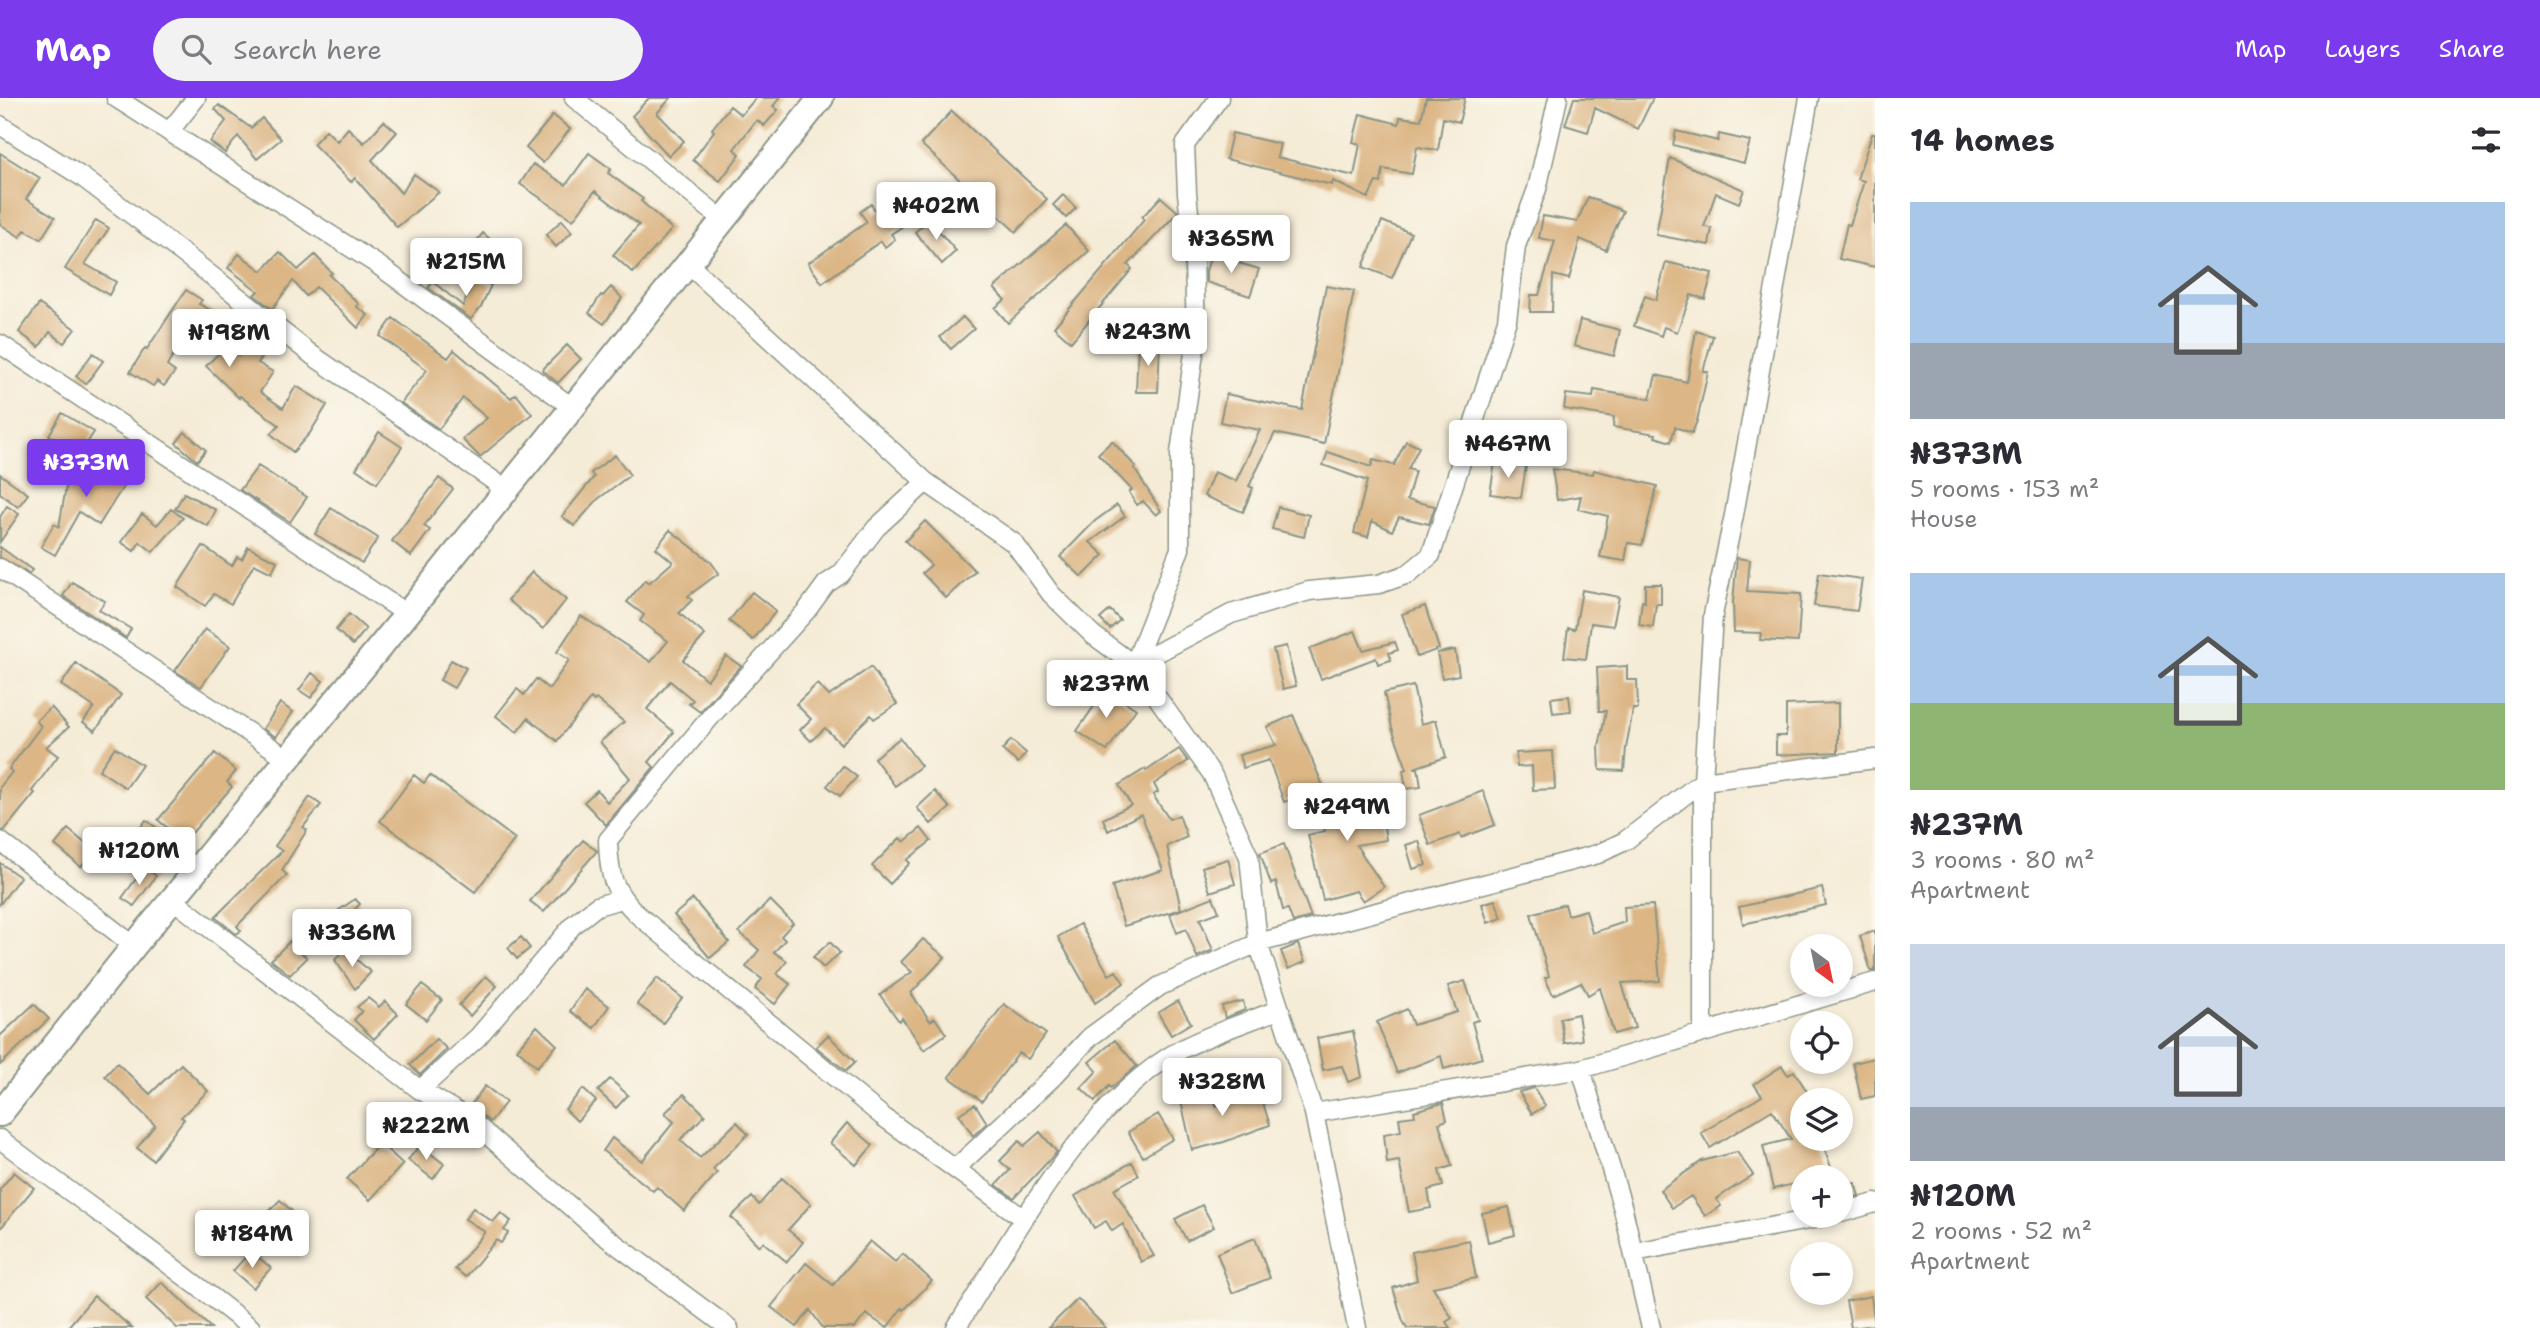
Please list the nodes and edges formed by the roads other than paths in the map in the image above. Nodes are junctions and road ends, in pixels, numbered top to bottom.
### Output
1 (116, 98) edge
2 (196, 98) edge
3 (574, 98) edge
4 (821, 98) edge
5 (1219, 98) edge
6 (1558, 98) edge
7 (1808, 98) edge
8 (0, 125) edge
9 (169, 132) junction
10 (723, 220) junction
11 (688, 264) junction
12 (0, 344) edge
13 (573, 408) junction
14 (926, 482) junction
15 (507, 490) junction
16 (0, 568) edge
17 (407, 614) junction
18 (1134, 665) junction
19 (288, 758) junction
20 (1875, 759) edge
21 (1703, 781) junction
22 (0, 841) edge
23 (172, 899) junction
24 (621, 899) junction
25 (1258, 943) junction
26 (134, 946) junction
27 (1875, 982) edge
28 (1280, 1009) junction
29 (1703, 1033) junction
30 (1581, 1069) junction
31 (420, 1090) junction
32 (3, 1104) edge
33 (1314, 1113) junction
34 (0, 1139) edge
35 (955, 1169) junction
36 (1875, 1203) edge
37 (1853, 1209) edge
38 (1024, 1219) junction
39 (1790, 1223) edge
40 (1634, 1252) junction
41 (718, 1325) edge
42 (251, 1328) edge
43 (956, 1328) edge
44 (1357, 1328) edge
45 (1651, 1328) edge

1 - 9 street
2 - 9 street
3 - 10 street
4 - 10 main road
5 - 18 street
6 - 18 street
7 - 21 street
8 - 15 street
9 - 13 street
10 - 11 main road
11 - 13 main road
11 - 14 street
12 - 17 street
13 - 15 main road
14 - 18 street
14 - 24 street
15 - 17 main road
16 - 19 street
17 - 19 main road
18 - 25 street
19 - 23 main road
20 - 21 street
21 - 25 street
21 - 29 street
22 - 26 street
23 - 26 main road
23 - 31 street
24 - 31 street
24 - 35 street
25 - 28 street
25 - 35 street
26 - 32 main road
27 - 29 street
28 - 33 street
28 - 38 street
29 - 30 street
30 - 33 street
30 - 40 street
31 - 41 street
33 - 44 street
34 - 42 street
35 - 38 street
36 - 37 street
38 - 43 street
39 - 40 street
40 - 45 street

